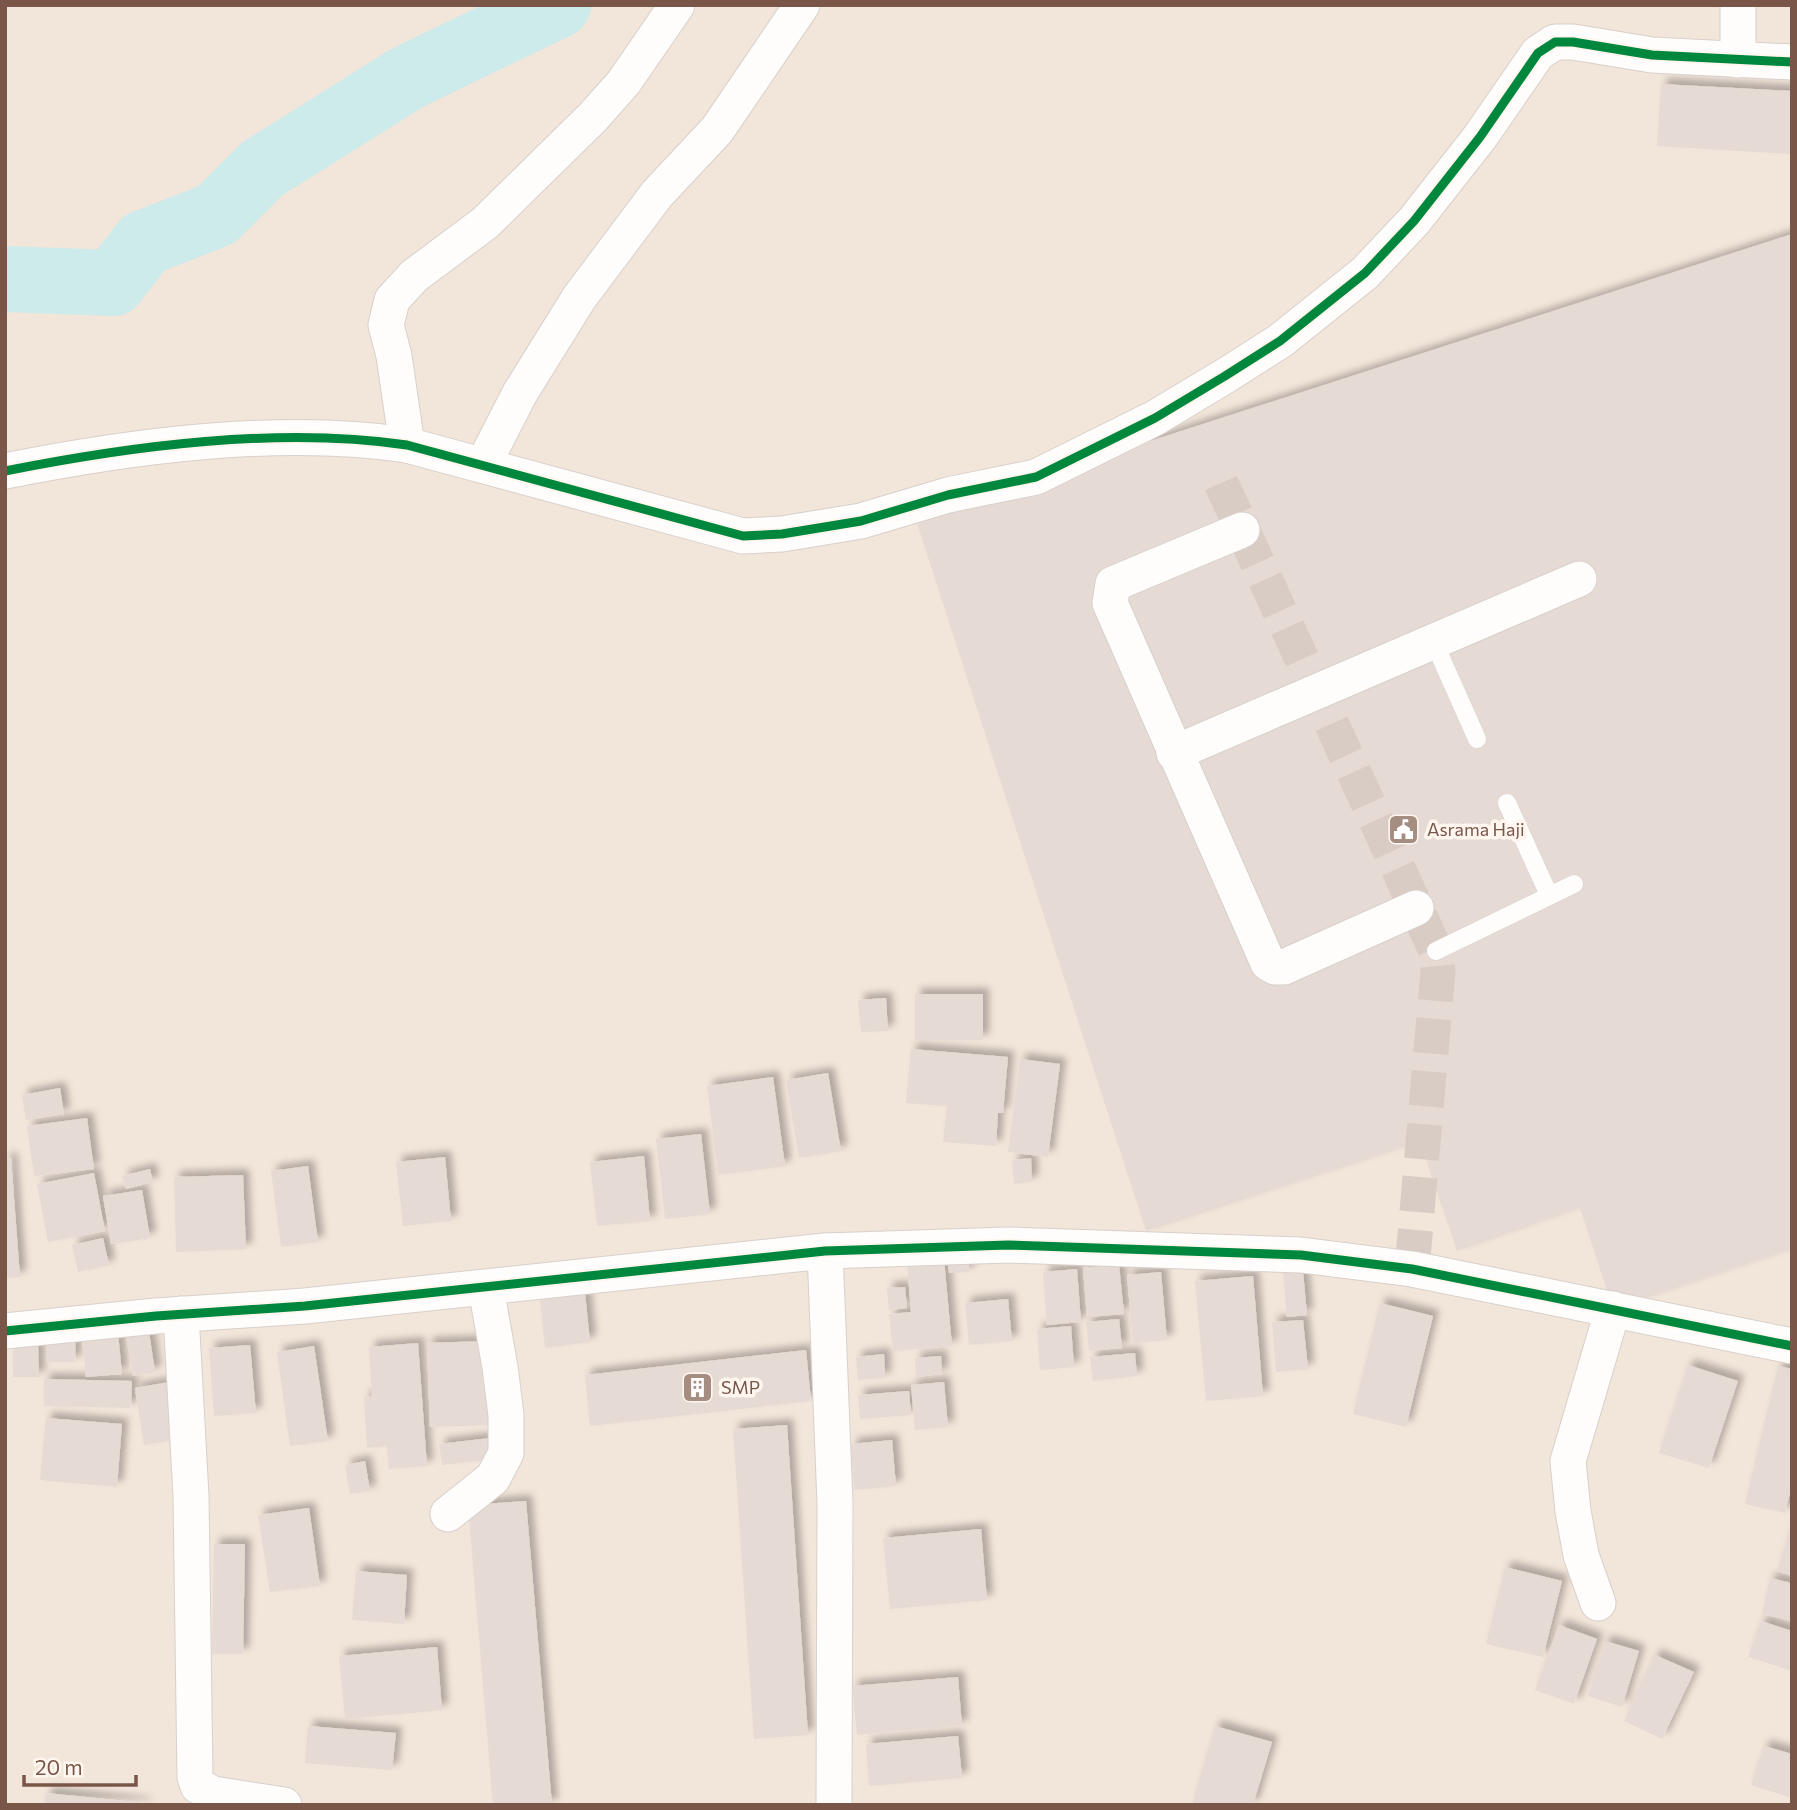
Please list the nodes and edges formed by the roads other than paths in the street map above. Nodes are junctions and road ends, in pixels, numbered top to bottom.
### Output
1 (677, 5) edge
2 (802, 5) edge
3 (1738, 5) edge
4 (1738, 60) junction
5 (1792, 62) edge
6 (407, 445) junction
7 (483, 465) junction
8 (5, 471) edge
9 (1242, 530) dead end
10 (1579, 579) dead end
11 (1433, 640) junction
12 (1477, 739) dead end
13 (1174, 753) junction
14 (1507, 803) dead end
15 (1574, 884) dead end
16 (1549, 895) junction
17 (1416, 908) dead end
18 (1436, 951) dead end
19 (825, 1251) junction
20 (486, 1288) junction
21 (1613, 1309) junction
22 (181, 1314) junction
23 (5, 1331) edge
24 (1792, 1346) edge
25 (447, 1514) dead end
26 (1598, 1603) dead end
27 (284, 1805) edge
28 (834, 1805) edge

1 - 6 street
2 - 7 street
3 - 4 street
4 - 5 street
4 - 7 street
6 - 7 street
6 - 8 street
9 - 13 street
10 - 11 street
11 - 12 lane
11 - 13 street
13 - 17 street
14 - 16 lane
15 - 16 lane
16 - 18 lane
19 - 20 street
19 - 21 street
19 - 28 street
20 - 22 street
20 - 25 street
21 - 24 street
21 - 26 street
22 - 23 street
22 - 27 street

